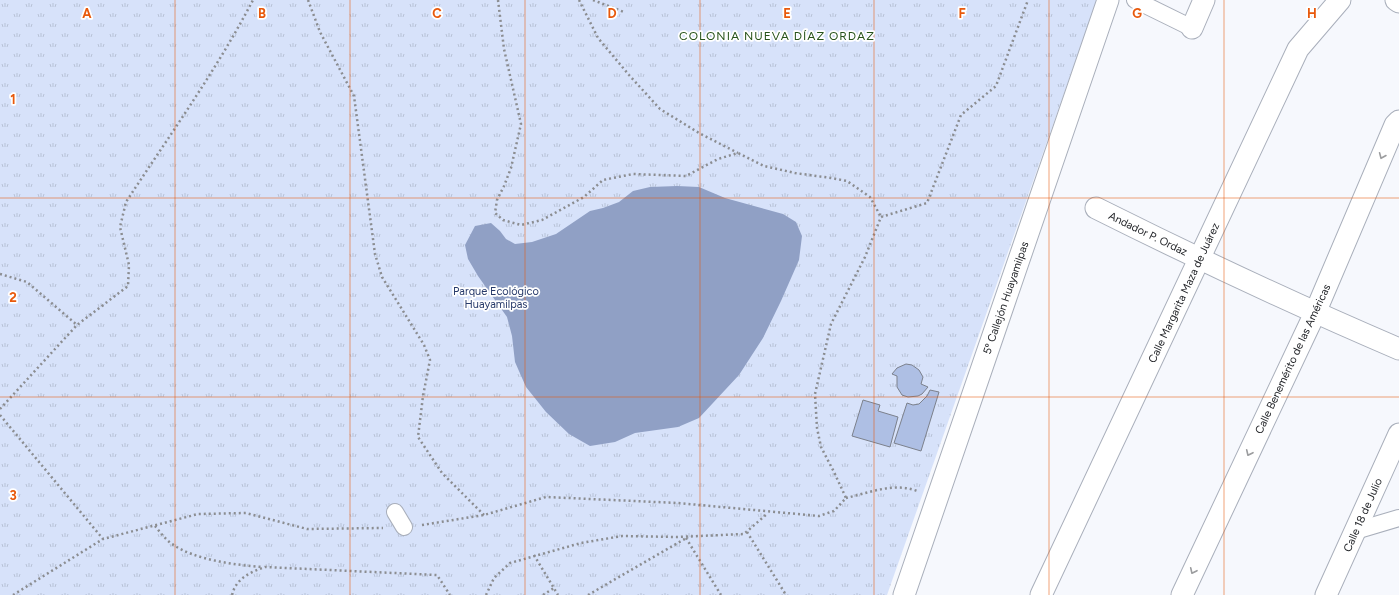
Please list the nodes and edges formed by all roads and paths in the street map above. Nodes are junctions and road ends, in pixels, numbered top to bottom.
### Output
1 (253, 0) edge
2 (308, 0) edge
3 (498, 0) edge
4 (578, 0) edge
5 (593, 0) edge
6 (1028, 0) edge
7 (1108, 0) edge
8 (1135, 0) edge
9 (1204, 0) edge
10 (1340, 0) edge
11 (1396, 0) edge
12 (1399, 2) edge
13 (624, 12) dead end
14 (1192, 28) joint
15 (1399, 121) edge
16 (738, 153) junction
17 (1096, 208) dead end
18 (881, 217) junction
19 (1200, 260) junction
20 (0, 274) edge
21 (1315, 313) junction
22 (77, 325) junction
23 (1399, 349) edge
24 (0, 409) edge
25 (0, 415) edge
26 (1399, 434) edge
27 (846, 498) junction
28 (937, 499) junction
29 (395, 512) dead end
30 (768, 512) dead end
31 (484, 515) dead end
32 (819, 516) dead end
33 (1399, 518) edge
34 (155, 526) dead end
35 (404, 527) dead end
36 (1355, 531) junction
37 (747, 532) junction
38 (688, 537) junction
39 (103, 539) dead end
40 (534, 555) junction
41 (266, 567) junction
42 (554, 588) junction
43 (18, 592) dead end
44 (21, 595) edge
45 (232, 595) edge
46 (450, 595) edge
47 (486, 595) edge
48 (543, 595) edge
49 (558, 595) edge
50 (588, 595) edge
51 (721, 595) edge
52 (786, 595) edge
53 (904, 595) edge
54 (1041, 595) edge
55 (1182, 595) edge
56 (1326, 595) edge

1 - 22 path
2 - 31 path
3 - 16 path
4 - 16 path
5 - 13 path
6 - 18 path
7 - 28 street, 5º Callejón Huayamilpas
8 - 14 street
9 - 14 street
10 - 19 street, Calle Margarita Maza de Juárez
11 - 12 street
15 -> 21 street, Calle Benemérito de las Américas
16 - 18 path
17 - 19 street, Andador P. Ordaz
18 - 27 path
19 - 21 street, Andador P. Ordaz
19 - 54 street, Calle Margarita Maza de Juárez
20 - 22 path
21 - 23 street, Andador P. Ordaz
21 -> 55 street, Calle Benemérito de las Américas
22 - 24 path
25 - 39 path
26 - 36 street, Calle 18 de Julio
27 - 28 path
27 - 32 path
28 - 53 street, 5º Callejón Huayamilpas
29 - 35 street
30 - 37 path
33 - 36 street
34 - 41 path
36 - 56 street, Calle 18 de Julio
37 - 38 path
37 - 52 path
38 - 40 path
38 - 50 path
38 - 51 path
40 - 42 path
40 - 47 path
41 - 45 path
41 - 46 path
42 - 48 path
42 - 49 path
43 - 44 path

